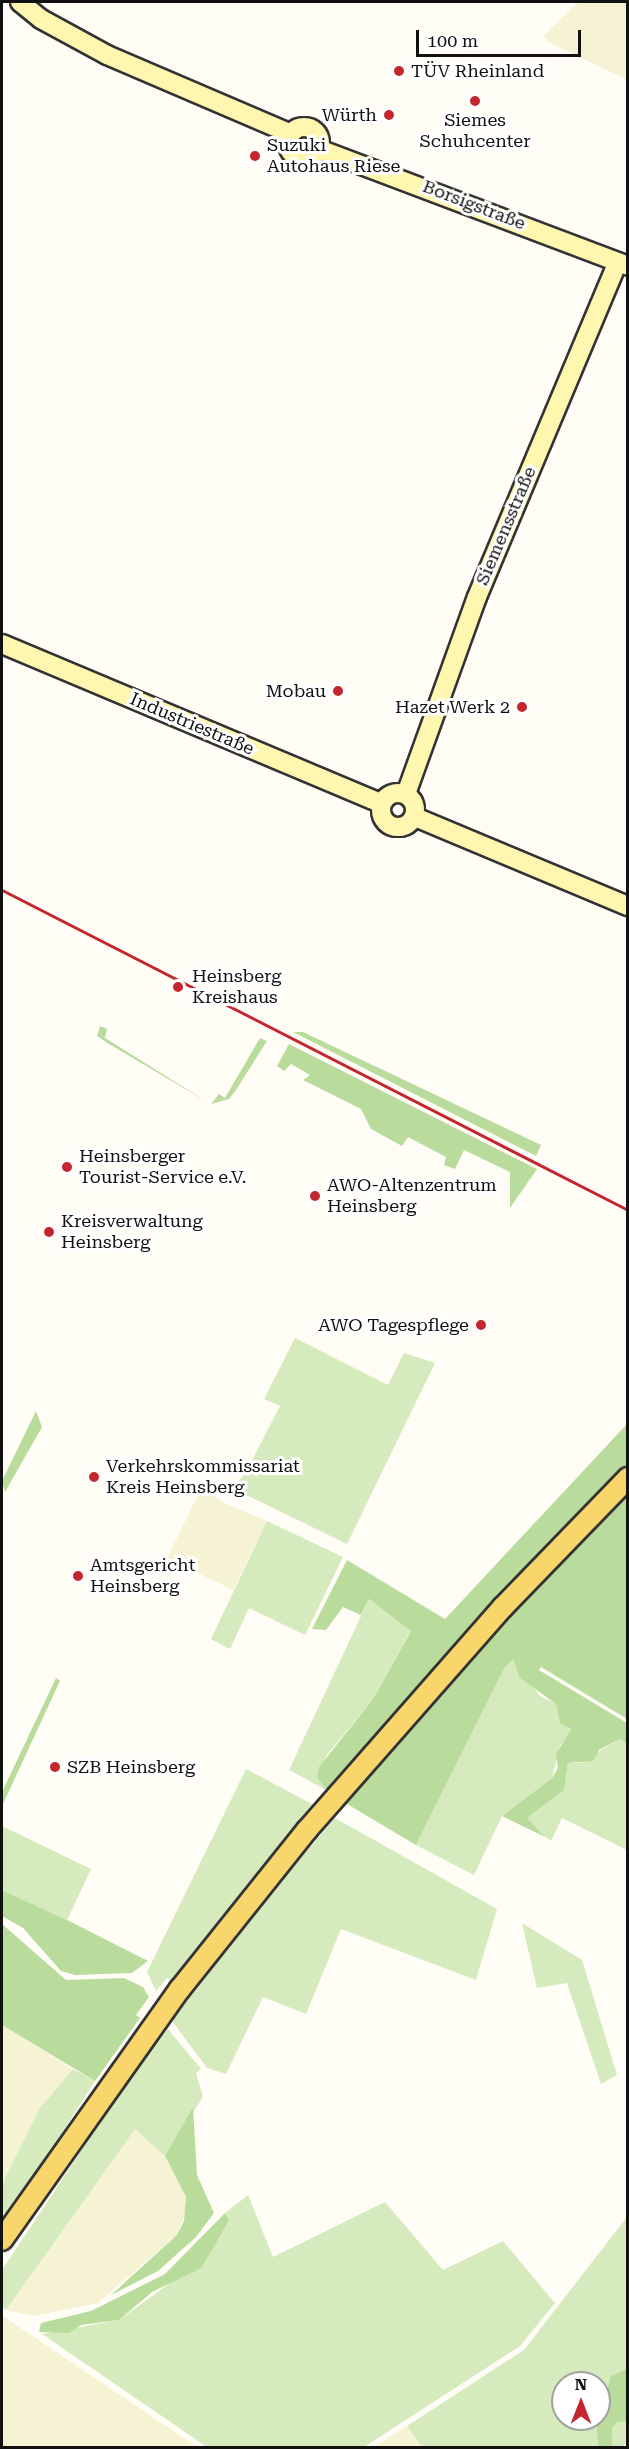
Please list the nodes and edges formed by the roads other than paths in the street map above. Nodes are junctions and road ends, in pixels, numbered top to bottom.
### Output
1 (20, 2) edge
2 (623, 264) edge
3 (2, 644) edge
4 (406, 794) junction
5 (382, 804) junction
6 (415, 817) junction
7 (627, 906) edge
8 (627, 1478) edge
9 (2, 2240) edge

1 - 2 street, Borsigstraße
2 - 4 street, Siemensstraße
3 - 5 street, Industriestraße
4 - 5 street
4 - 6 street
5 - 6 street
6 - 7 street
8 - 9 main road

